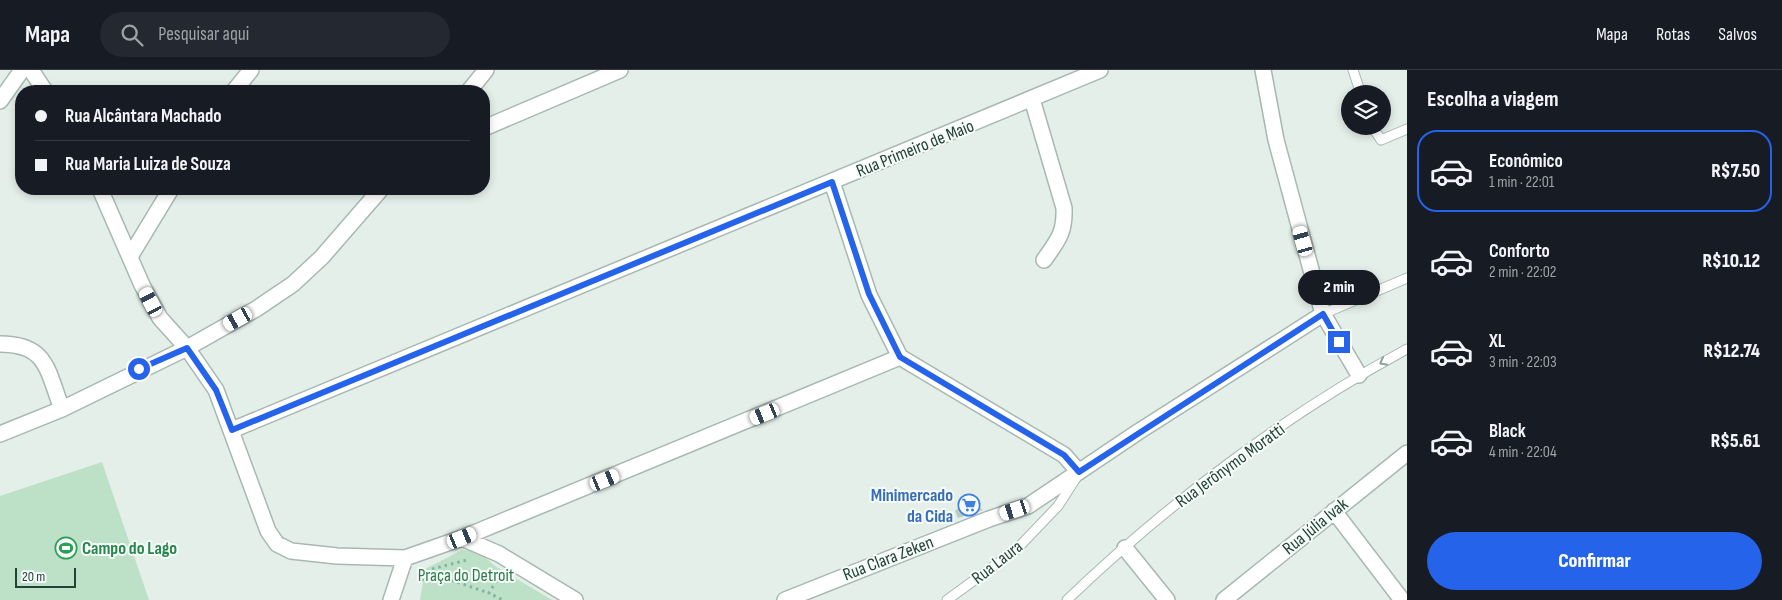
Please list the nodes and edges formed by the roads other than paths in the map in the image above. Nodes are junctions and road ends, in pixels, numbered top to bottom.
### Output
1 (22, 70) edge
2 (31, 70) edge
3 (251, 70) edge
4 (486, 70) edge
5 (620, 70) edge
6 (1100, 70) edge
7 (1263, 70) edge
8 (1353, 70) edge
9 (41, 85) edge
10 (239, 85) edge
11 (474, 85) edge
12 (1358, 85) edge
13 (1032, 100) junction
14 (0, 101) edge
15 (490, 125) edge
16 (1407, 129) edge
17 (1378, 135) edge
18 (832, 182) junction
19 (103, 195) edge
20 (167, 195) edge
21 (376, 195) edge
22 (131, 255) junction
23 (1044, 260) dead end
24 (1407, 278) edge
25 (1323, 314) junction
26 (0, 344) edge
27 (187, 348) junction
28 (1407, 349) edge
29 (900, 357) junction
30 (1359, 375) junction
31 (62, 409) junction
32 (232, 430) junction
33 (0, 434) edge
34 (1407, 453) edge
35 (1079, 472) junction
36 (1334, 511) junction
37 (462, 538) junction
38 (1125, 548) junction
39 (405, 558) junction
40 (390, 600) edge
41 (575, 600) edge
42 (785, 600) edge
43 (947, 600) edge
44 (1067, 600) edge
45 (1167, 600) edge
46 (1224, 600) edge
47 (1402, 600) edge

1 - 14 street
2 - 9 street
3 - 10 street
4 - 11 street
5 - 15 street
6 - 13 street, Rua Primeiro de Maio
7 - 25 street
8 - 12 lane
13 - 18 street, Rua Primeiro de Maio
13 - 23 street
16 - 17 lane
18 - 29 street
18 - 32 street, Rua Primeiro de Maio
19 - 22 street
20 - 22 street
21 - 27 street
22 - 27 street
24 - 25 lane
25 - 30 street
25 - 35 street, Rua Clara Zeken
26 - 31 street
27 - 31 street
27 - 32 street
28 -> 30 lane, Rua Jerônymo Moratti
29 - 35 street
29 - 37 street
30 - 38 lane, Rua Jerônymo Moratti
31 - 33 street
32 - 39 street
34 - 36 street, Rua Júlia Ivak
35 - 42 street, Rua Clara Zeken
35 - 43 lane, Rua Laura
36 - 46 street, Rua Júlia Ivak
36 - 47 street
37 - 39 street
37 - 41 street
38 - 44 lane, Rua Jerônymo Moratti
38 - 45 street
39 - 40 street

